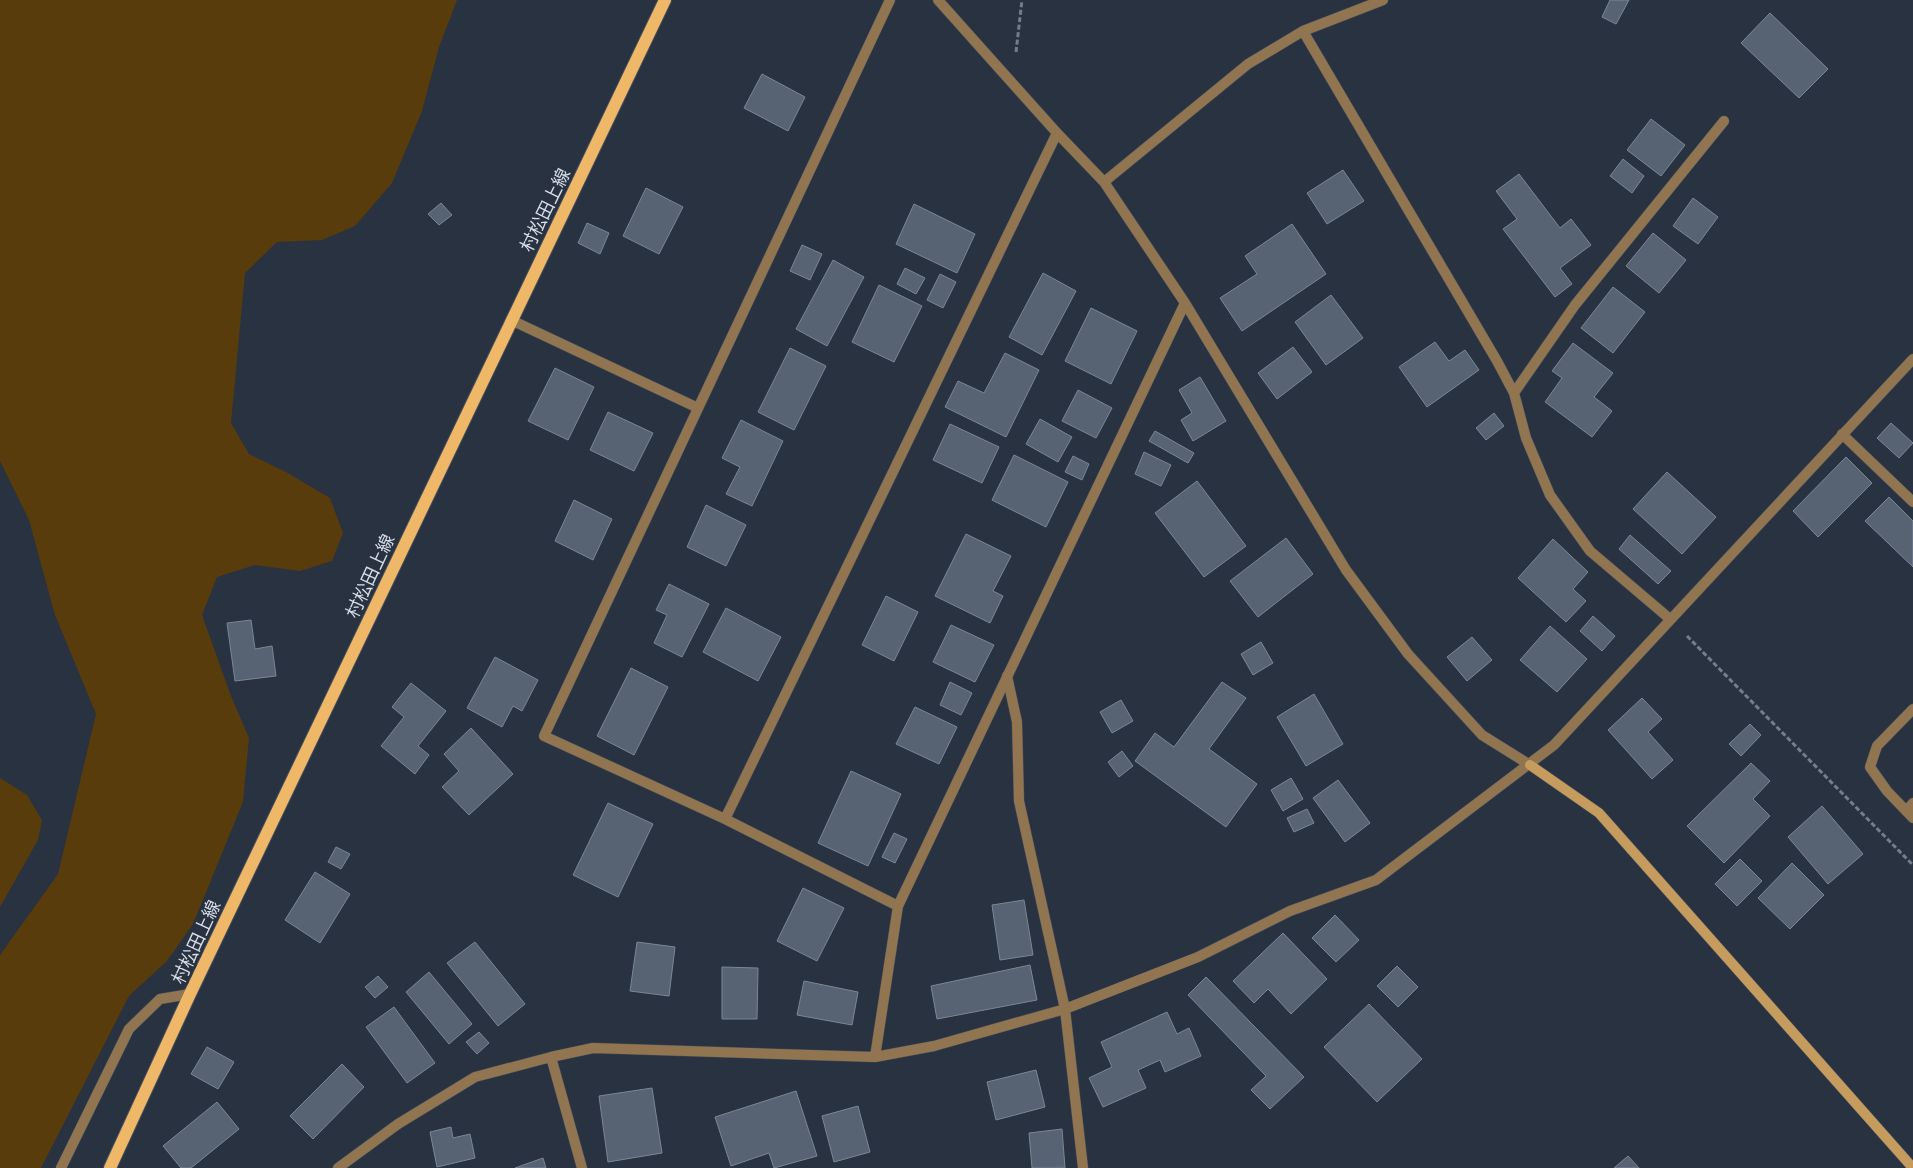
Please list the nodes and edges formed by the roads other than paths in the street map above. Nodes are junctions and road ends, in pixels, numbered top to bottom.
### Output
1 (665, 0) edge
2 (890, 0) edge
3 (938, 0) edge
4 (1383, 0) edge
5 (1303, 30) junction
6 (1724, 121) dead end
7 (1057, 133) junction
8 (1104, 182) junction
9 (1185, 303) junction
10 (511, 320) junction
11 (1913, 359) edge
12 (1514, 393) junction
13 (698, 408) junction
14 (1842, 434) junction
15 (1913, 502) edge
16 (1670, 619) junction
17 (1007, 676) junction
18 (1913, 709) edge
19 (1530, 765) junction
20 (1911, 811) edge
21 (725, 819) junction
22 (898, 906) junction
23 (190, 994) junction
24 (1065, 1009) junction
25 (551, 1057) junction
26 (875, 1057) junction
27 (61, 1168) edge
28 (110, 1168) edge
29 (338, 1168) edge
30 (582, 1168) edge
31 (1083, 1168) edge
32 (1913, 1168) edge

1 - 10 main road, 村松田上線
2 - 13 street
3 - 7 street
4 - 5 street
5 - 8 street
5 - 12 street
6 - 12 street
7 - 8 street
7 - 21 street
8 - 9 street
9 - 17 street
9 - 19 street
10 - 13 street
10 - 23 main road, 村松田上線
11 - 14 street
12 - 16 street
13 - 21 street
14 - 15 street
14 - 16 street
16 - 19 street
17 - 22 street
17 - 24 street
18 - 20 street
19 - 24 street
19 - 32 street
21 - 22 street
22 - 26 street
23 - 27 street
23 - 28 main road, 村松田上線
24 - 26 street
24 - 31 street
25 - 26 street
25 - 29 street
25 - 30 street

